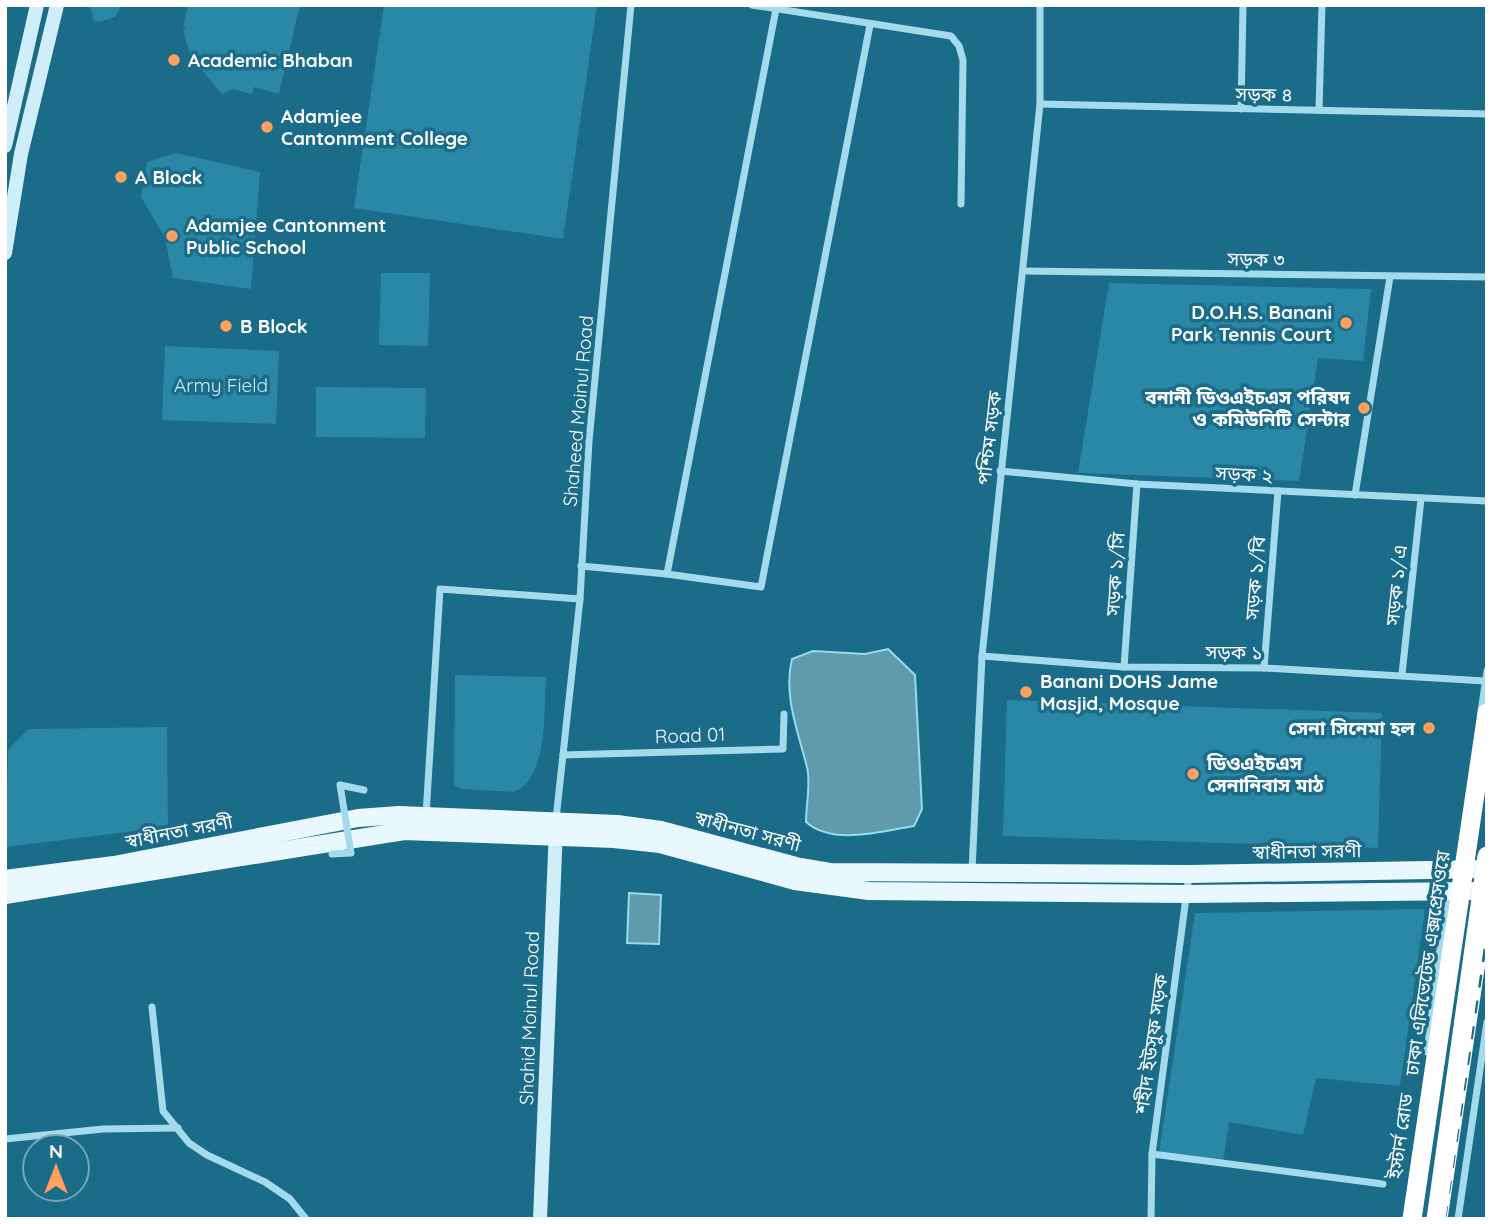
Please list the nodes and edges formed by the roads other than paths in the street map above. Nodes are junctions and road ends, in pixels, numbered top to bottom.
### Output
1 (37, 5) edge
2 (57, 5) edge
3 (631, 5) edge
4 (752, 5) edge
5 (1040, 5) edge
6 (1243, 5) edge
7 (1322, 5) edge
8 (776, 9) junction
9 (870, 25) junction
10 (1040, 104) junction
11 (1241, 109) junction
12 (1319, 110) junction
13 (1487, 114) edge
14 (5, 146) edge
15 (961, 204) dead end
16 (5, 253) edge
17 (1024, 271) junction
18 (1390, 276) junction
19 (1487, 277) edge
20 (1000, 471) junction
21 (1137, 484) junction
22 (1278, 491) junction
23 (1354, 495) junction
24 (1421, 499) junction
25 (1487, 501) edge
26 (581, 566) junction
27 (667, 574) junction
28 (580, 598) junction
29 (982, 656) junction
30 (1124, 667) junction
31 (1264, 668) junction
32 (1487, 671) edge
33 (1402, 674) junction
34 (1485, 681) edge
35 (1487, 713) edge
36 (784, 714) dead end
37 (563, 755) junction
38 (364, 790) dead end
39 (426, 816) junction
40 (556, 828) junction
41 (332, 854) dead end
42 (1487, 856) edge
43 (1460, 869) junction
44 (1487, 869) edge
45 (1189, 874) junction
46 (972, 875) junction
47 (5, 879) edge
48 (1452, 890) junction
49 (1487, 891) edge
50 (1188, 894) junction
51 (5, 895) edge
52 (152, 1007) dead end
53 (1487, 1023) edge
54 (178, 1128) junction
55 (5, 1139) edge
56 (1152, 1154) junction
57 (1383, 1184) dead end
58 (306, 1219) edge
59 (540, 1219) edge
60 (1151, 1219) edge
61 (1404, 1219) edge
62 (1412, 1219) edge
63 (1436, 1219) edge
64 (1458, 1219) edge

1 - 14 main road
2 - 16 main road
3 - 26 street, Shaheed Moinul Road
4 - 8 street
5 - 10 street, পশ্চিম সড়ক
6 - 11 street
7 - 12 street
8 - 9 street
8 - 27 street
9 - 15 street
9 - 27 street
10 - 11 street, সড়ক ৪
10 - 17 street, পশ্চিম সড়ক
11 - 12 street, সড়ক ৪
12 - 13 street, সড়ক ৪
17 - 18 street, সড়ক ৩
17 - 20 street, পশ্চিম সড়ক
18 - 19 street, সড়ক ৩
18 - 23 street
20 - 21 street, সড়ক ২
20 - 29 street, পশ্চিম সড়ক
21 - 22 street, সড়ক ২
21 - 30 street, সড়ক ১/সি
22 - 23 street, সড়ক ২
22 - 31 street, সড়ক ১/বি
23 - 24 street, সড়ক ২
24 - 25 street, সড়ক ২
24 - 33 street, সড়ক ১/এ
26 - 27 street
26 - 28 street, Shaheed Moinul Road
28 - 37 street, Shaheed Moinul Road
28 - 39 street
29 - 30 street, সড়ক ১
29 - 46 street, পশ্চিম সড়ক
30 - 31 street, সড়ক ১
31 - 33 street, সড়ক ১
32 - 34 street, ইস্টার্ন রোড
33 - 34 street, সড়ক ১
34 - 43 street, ইস্টার্ন রোড
35 - 62 highway, ঢাকা এলিভেটেড এক্সপ্রেসওয়ে, bridge
36 - 37 street, Road 01
37 - 40 street, Shaheed Moinul Road
38 - 41 street, bridge
39 - 40 main road, স্বাধীনতা সরণী
39 - 47 main road, স্বাধীনতা সরণী
40 - 46 main road, স্বাধীনতা সরণী
40 - 50 main road, স্বাধীনতা সরণী
40 - 51 main road, স্বাধীনতা সরণী
40 - 59 main road, Shahid Moinul Road
42 - 63 highway, bridge
43 - 44 main road, স্বাধীনতা সরণী
43 - 45 main road, স্বাধীনতা সরণী
43 - 48 street, ইস্টার্ন রোড
45 - 46 main road, স্বাধীনতা সরণী
45 - 50 street, শহীদ ইউসুফ সড়ক
48 - 49 main road, স্বাধীনতা সরণী
48 - 50 main road, স্বাধীনতা সরণী
48 - 61 street, ইস্টার্ন রোড
50 - 56 street, শহীদ ইউসুফ সড়ক
52 - 54 street
53 - 64 street
54 - 55 street
54 - 58 street
56 - 57 street
56 - 60 street, শহীদ ইউসুফ সড়ক

